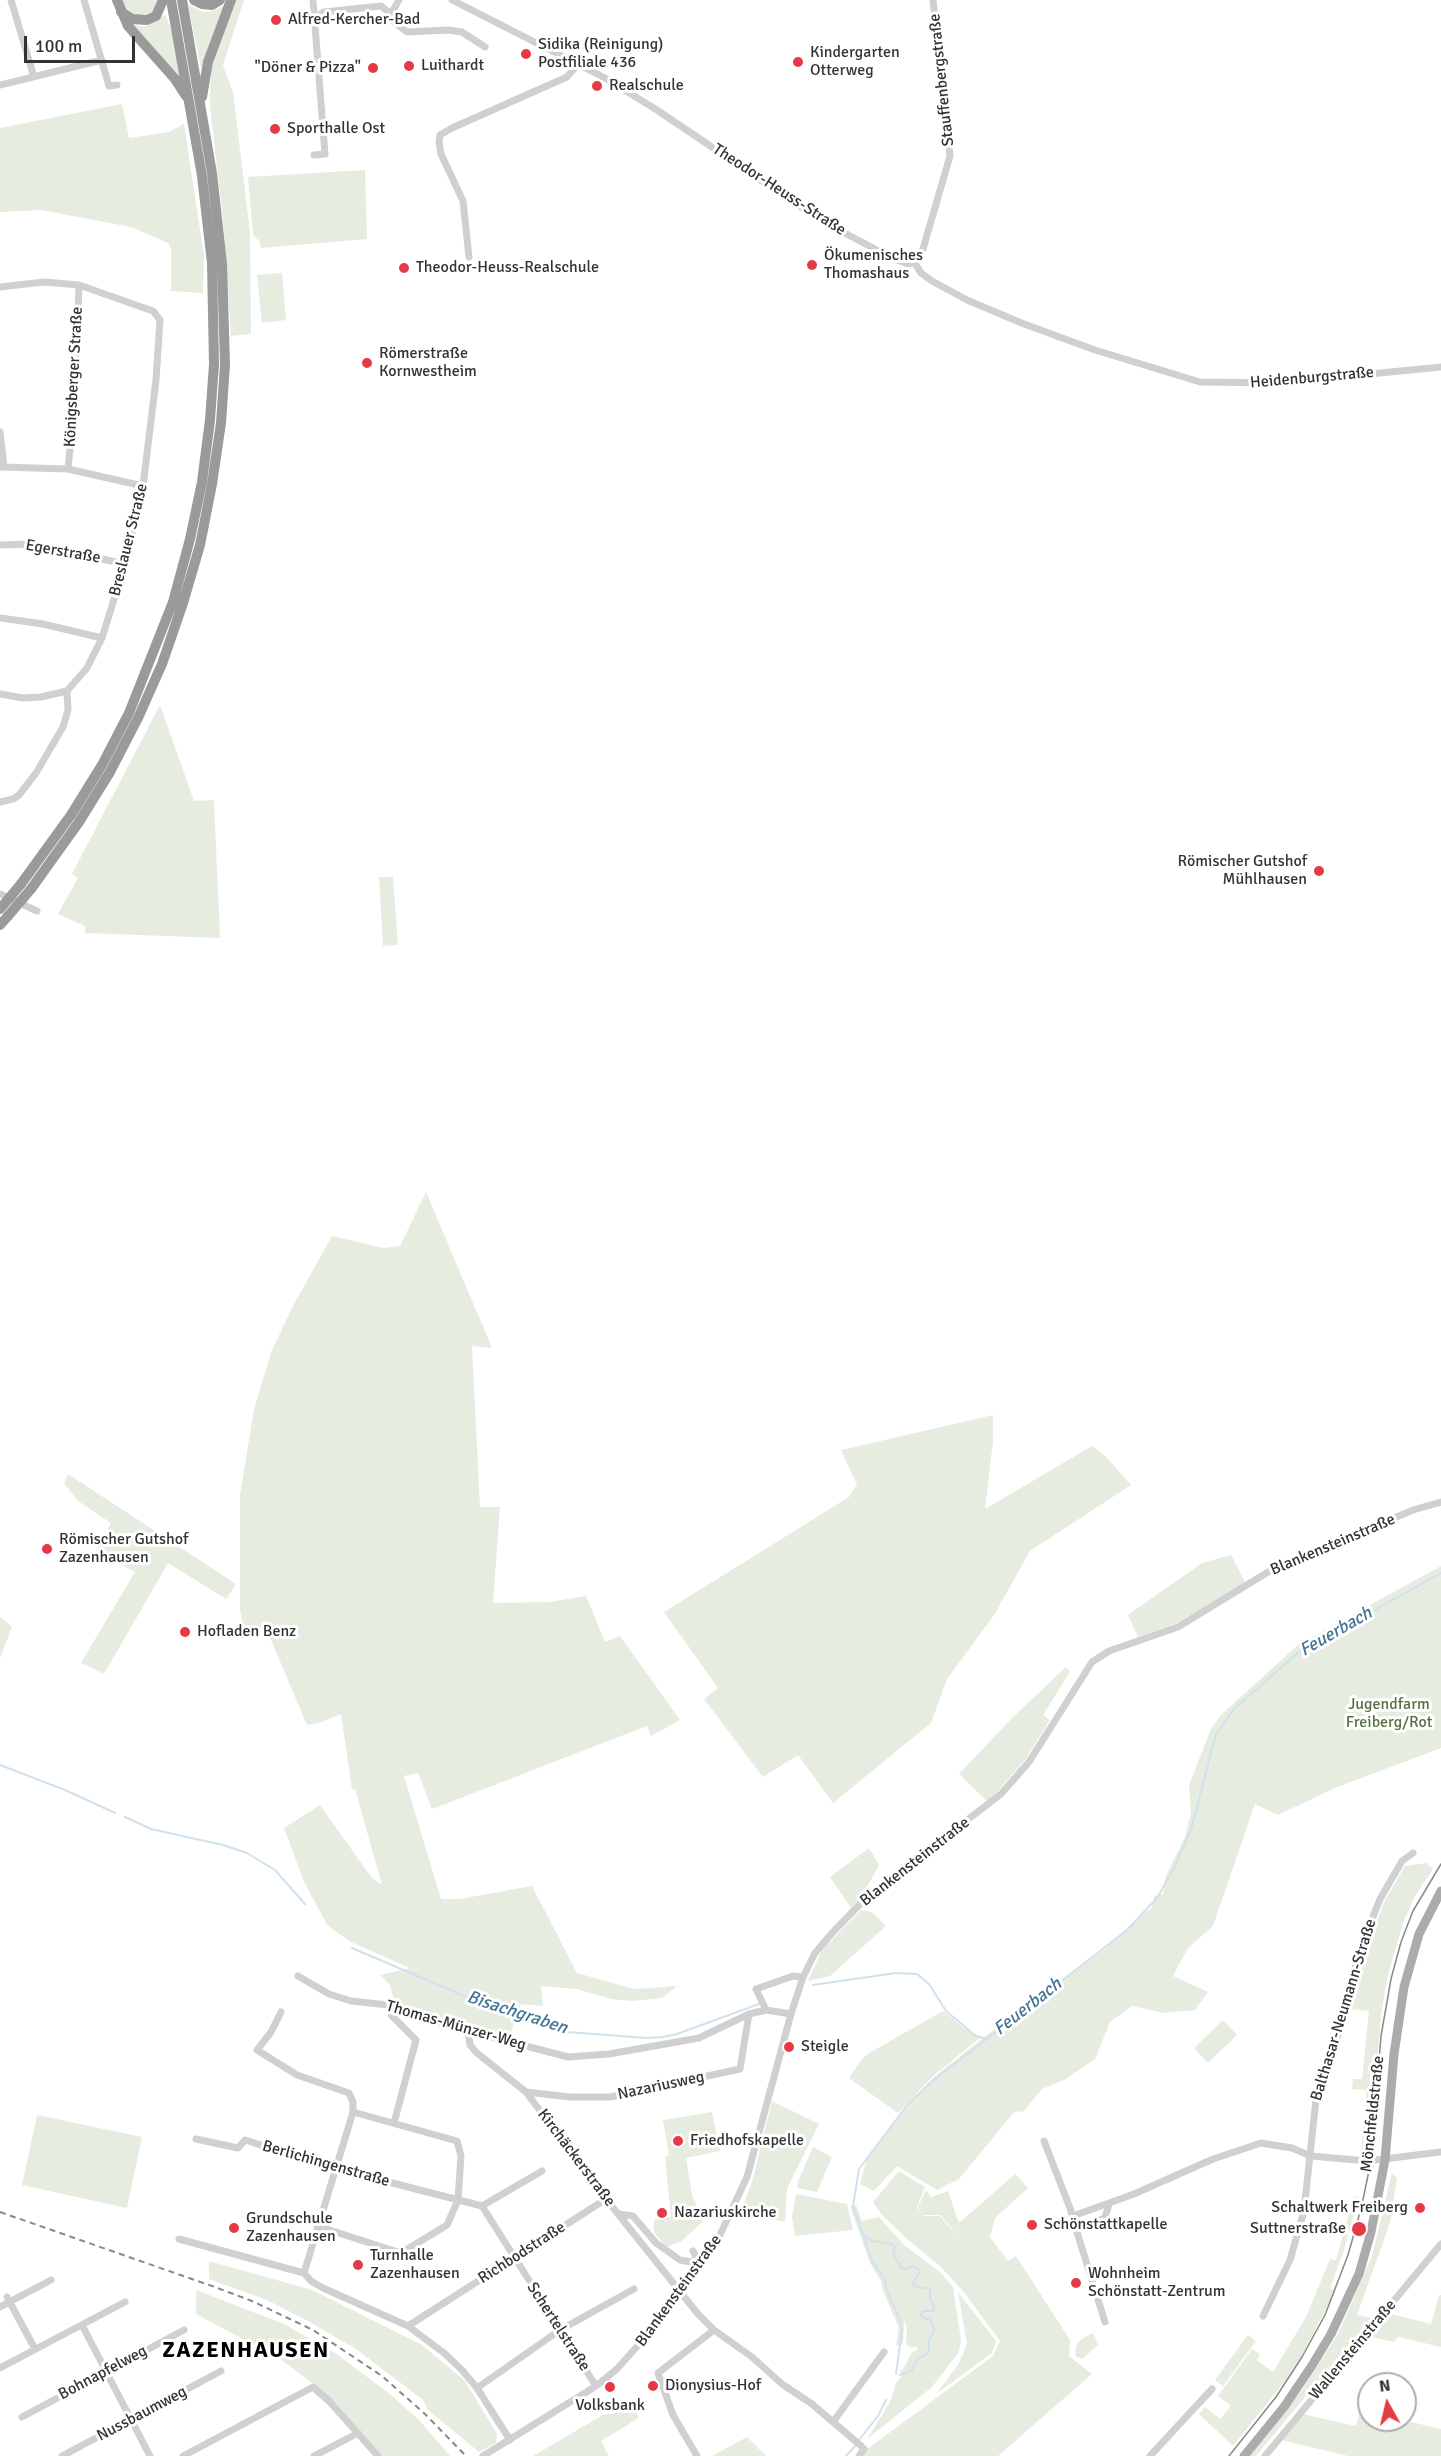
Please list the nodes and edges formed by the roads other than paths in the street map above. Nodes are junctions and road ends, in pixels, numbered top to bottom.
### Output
1 (10, 0) edge
2 (84, 0) edge
3 (117, 0) edge
4 (163, 0) edge
5 (171, 0) edge
6 (182, 0) edge
7 (194, 0) edge
8 (220, 0) edge
9 (231, 0) edge
10 (313, 0) edge
11 (399, 0) edge
12 (452, 0) edge
13 (933, 0) edge
14 (383, 3) edge
15 (121, 12) junction
16 (391, 14) junction
17 (315, 18) junction
18 (486, 47) dead end
19 (102, 60) junction
20 (578, 64) junction
21 (34, 77) junction
22 (0, 85) edge
23 (117, 85) dead end
24 (195, 101) junction
25 (314, 155) dead end
26 (469, 257) dead end
27 (914, 262) junction
28 (79, 285) junction
29 (0, 287) edge
30 (1441, 367) edge
31 (0, 432) edge
32 (2, 467) edge
33 (68, 469) junction
34 (143, 486) junction
35 (0, 545) edge
36 (125, 564) junction
37 (0, 618) edge
38 (102, 638) junction
39 (67, 691) junction
40 (0, 694) edge
41 (0, 802) edge
42 (0, 894) edge
43 (37, 911) dead end
44 (4, 912) edge
45 (0, 925) edge
46 (1441, 1502) edge
47 (1413, 1853) dead end
48 (1441, 1891) edge
49 (298, 1976) dead end
50 (803, 1977) junction
51 (388, 2006) junction
52 (766, 2010) junction
53 (281, 2012) dead end
54 (749, 2014) junction
55 (791, 2014) junction
56 (468, 2031) junction
57 (526, 2092) junction
58 (353, 2112) junction
59 (394, 2123) junction
60 (196, 2139) dead end
61 (1044, 2141) dead end
62 (1441, 2152) edge
63 (1311, 2156) junction
64 (1385, 2160) junction
65 (334, 2168) junction
66 (542, 2171) dead end
67 (606, 2199) junction
68 (458, 2200) junction
69 (1109, 2204) junction
70 (482, 2206) junction
71 (620, 2214) junction
72 (1073, 2217) junction
73 (317, 2226) junction
74 (1076, 2229) junction
75 (178, 2239) dead end
76 (1441, 2244) edge
77 (693, 2251) dead end
78 (514, 2258) junction
79 (303, 2273) junction
80 (51, 2280) dead end
81 (634, 2289) dead end
82 (680, 2293) junction
83 (9, 2299) junction
84 (125, 2302) dead end
85 (0, 2307) edge
86 (1263, 2316) dead end
87 (1105, 2322) dead end
88 (82, 2325) junction
89 (408, 2326) junction
90 (184, 2330) dead end
91 (560, 2330) junction
92 (714, 2330) junction
93 (35, 2349) junction
94 (884, 2352) dead end
95 (0, 2368) edge
96 (221, 2371) dead end
97 (106, 2372) junction
98 (596, 2386) junction
99 (477, 2388) junction
100 (1212, 2390) dead end
101 (22, 2417) dead end
102 (131, 2419) junction
103 (833, 2422) junction
104 (358, 2433) junction
105 (510, 2440) junction
106 (62, 2456) edge
107 (150, 2456) edge
108 (183, 2456) edge
109 (314, 2456) edge
110 (378, 2456) edge
111 (483, 2456) edge
112 (697, 2456) edge
113 (859, 2456) edge
114 (1150, 2456) edge
115 (1244, 2456) edge
116 (1265, 2456) edge

1 - 21 street
2 - 19 street
3 - 15 highway
4 - 15 highway
5 - 24 highway
6 - 24 highway
7 - 8 highway
9 - 24 highway
10 - 17 street
11 - 16 street
12 - 20 street, Theodor-Heuss-Straße
13 - 27 street, Stauffenbergstraße
14 - 16 street
14 - 17 street
15 - 24 highway
16 - 18 street
17 - 25 street
19 - 21 street
19 - 23 street
20 - 26 street
20 - 27 street, Theodor-Heuss-Straße
21 - 22 street
24 - 44 highway, bridge
27 - 30 street, Heidenburgstraße
28 - 29 street
28 - 33 street, Königsberger Straße
28 - 34 street, Breslauer Straße
31 - 32 street
32 - 33 street
33 - 34 street
34 - 36 street, Breslauer Straße
35 - 36 street, Egerstraße
36 - 38 street, Breslauer Straße
37 - 38 street
38 - 39 street, Breslauer Straße
39 - 40 street
39 - 41 street
42 - 43 street
44 - 45 highway
46 - 50 street, Blankensteinstraße
47 - 63 street, Balthasar-Neumann-Straße
48 - 64 main road, Mönchfeldstraße
49 - 51 street, Thomas-Münzer-Weg
50 - 52 street
50 - 55 street, Blankensteinstraße
51 - 56 street, Thomas-Münzer-Weg
51 - 59 street
52 - 54 street, Thomas-Münzer-Weg
52 - 55 street, Thomas-Münzer-Weg
53 - 58 street
54 - 56 street, Thomas-Münzer-Weg
54 - 57 street, Nazariusweg
55 - 82 street, Blankensteinstraße
56 - 57 street, Kirchäckerstraße
57 - 67 street, Kirchäckerstraße
58 - 59 street
58 - 65 street
59 - 68 street
60 - 65 street, Berlichingenstraße
61 - 72 street
62 - 64 street
63 - 64 street
63 - 69 street
63 - 86 street, Balthasar-Neumann-Straße
64 - 115 main road, Mönchfeldstraße
65 - 68 street, Berlichingenstraße
65 - 73 street
66 - 70 street
67 - 71 street, Kirchäckerstraße
67 - 78 street, Richbodstraße
68 - 70 street, Berlichingenstraße
68 - 73 street
69 - 72 street
69 - 74 street
70 - 78 street, Schertelstraße
71 - 77 street
71 - 82 street, Kirchäckerstraße
72 - 74 street
73 - 79 street
74 - 87 street
75 - 79 street
76 - 116 street, Wallensteinstraße
78 - 89 street, Richbodstraße
78 - 91 street, Schertelstraße
79 - 89 street
80 - 83 street
81 - 91 street
82 - 92 street, Kirchäckerstraße
82 - 98 street, Blankensteinstraße
83 - 85 street
83 - 93 street
84 - 88 street
88 - 93 street
88 - 97 street
89 - 99 street
90 - 97 street, Bohnapfelweg
91 - 98 street, Schertelstraße
91 - 99 street
92 - 103 street, Kirchäckerstraße
92 - 112 street
93 - 95 street
94 - 103 street
96 - 102 street, Nussbaumweg
97 - 101 street, Bohnapfelweg
97 - 102 street
98 - 105 street, Blankensteinstraße
99 - 105 street
100 - 114 street
102 - 106 street, Nussbaumweg
102 - 107 street
103 - 113 street, Kirchäckerstraße
104 - 108 street
104 - 109 street
104 - 110 street
105 - 111 street, Blankensteinstraße

